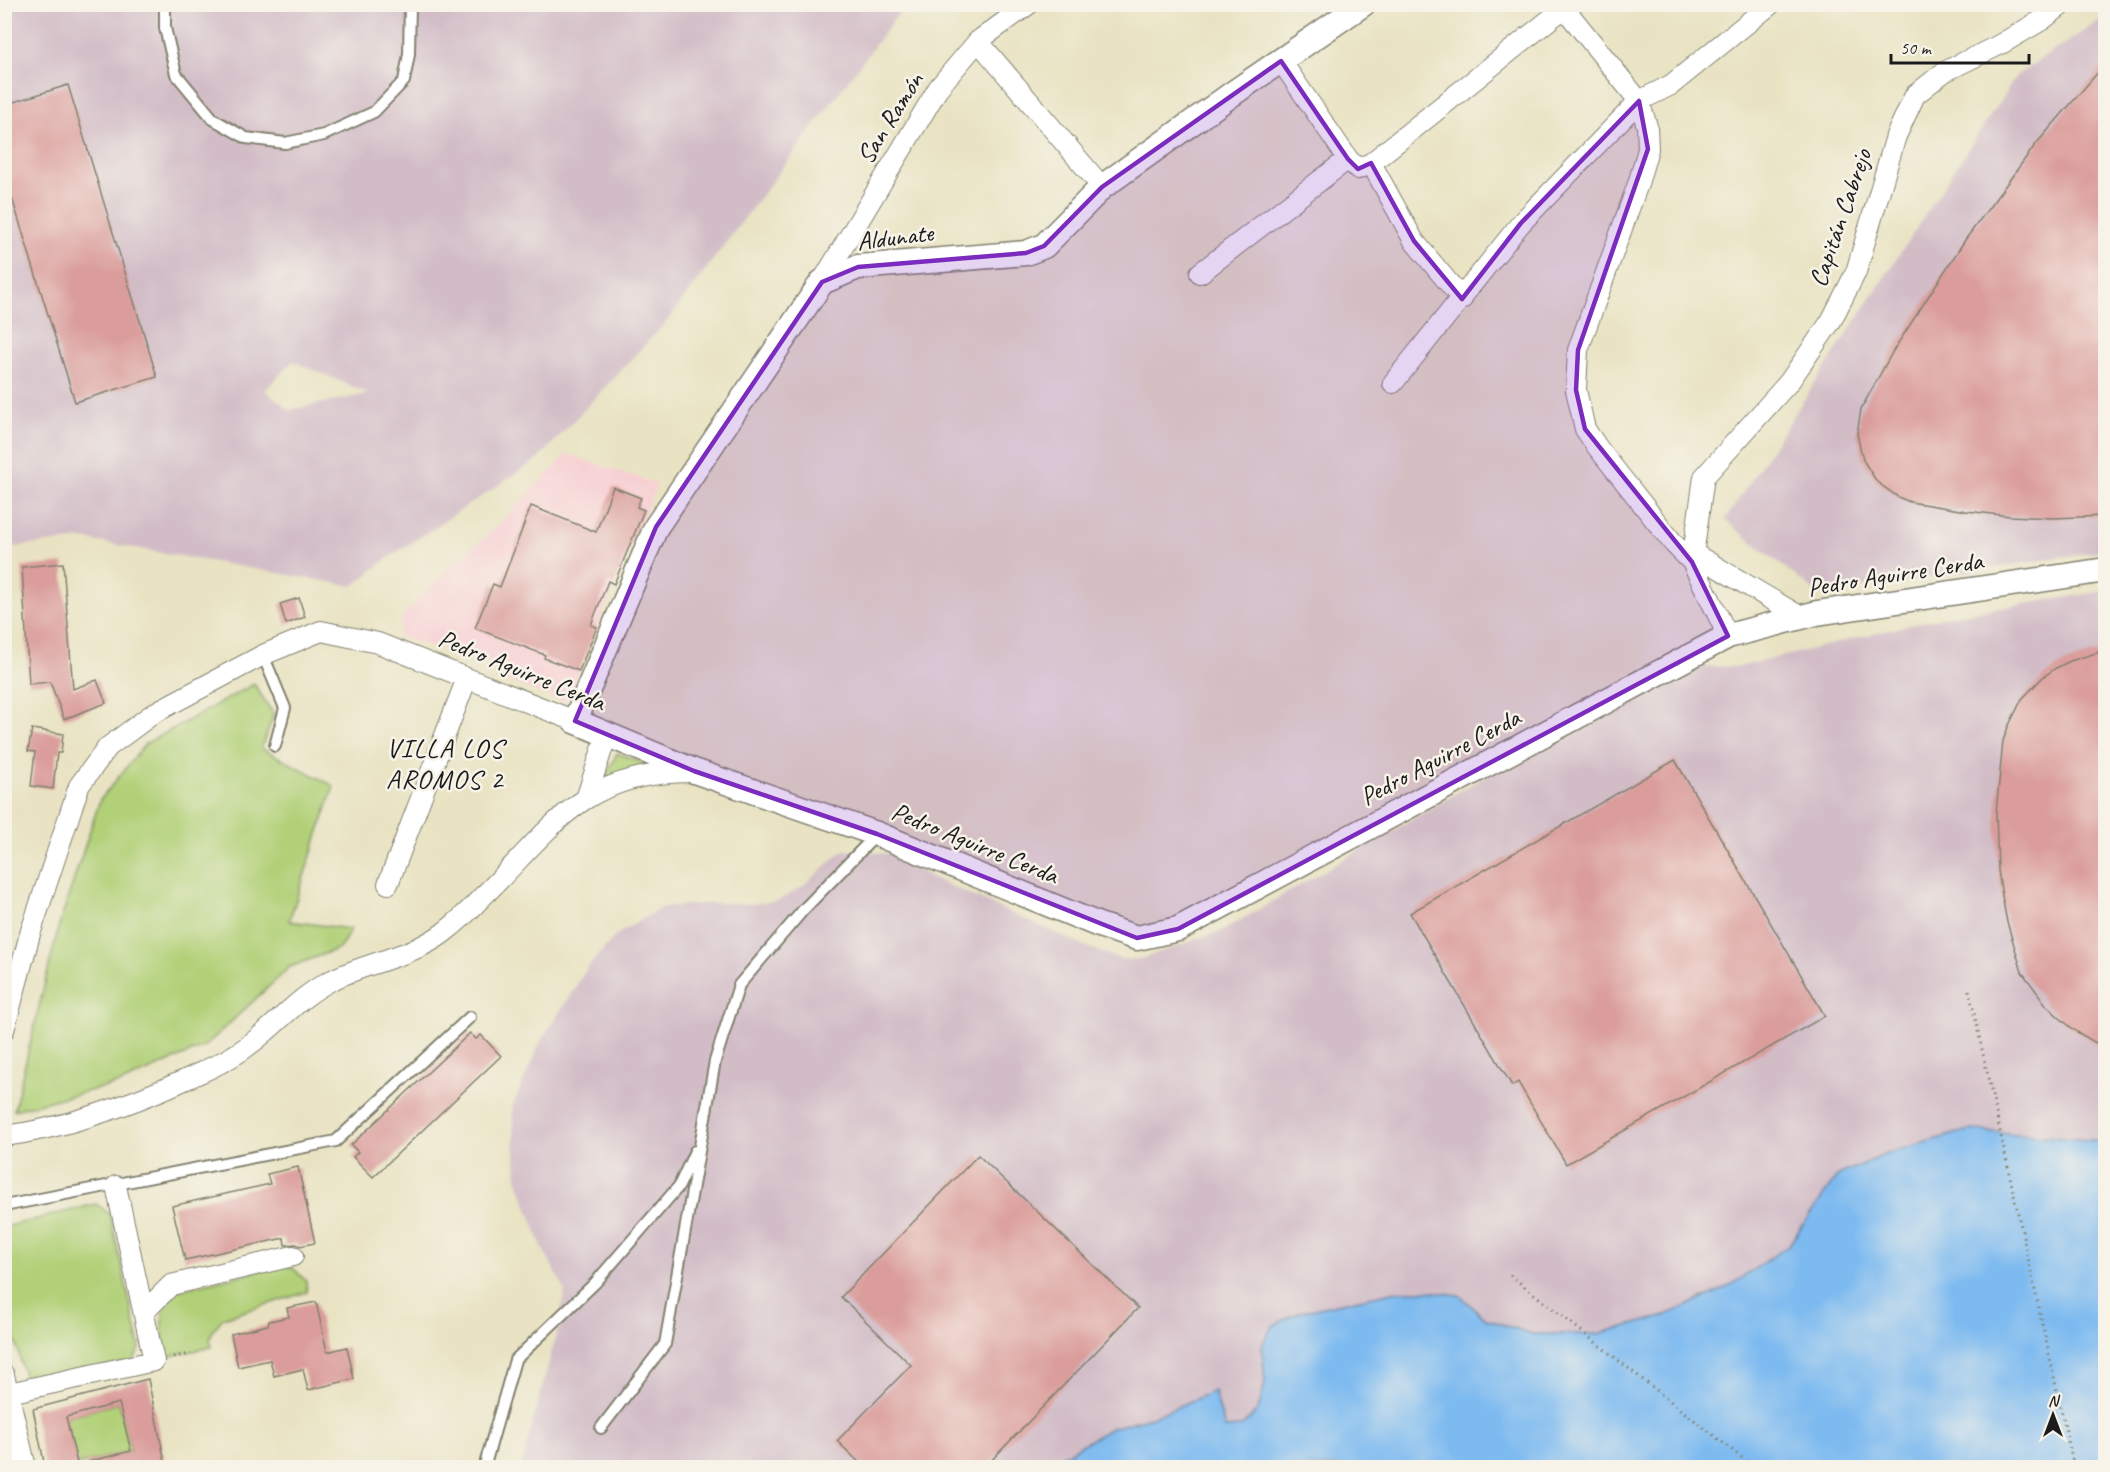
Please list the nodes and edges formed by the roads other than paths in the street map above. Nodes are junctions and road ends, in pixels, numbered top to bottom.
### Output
1 (165, 4) edge
2 (410, 4) edge
3 (1029, 4) edge
4 (1363, 4) edge
5 (1771, 4) edge
6 (2063, 4) edge
7 (1565, 6) edge
8 (978, 41) junction
9 (1281, 61) junction
10 (1639, 101) junction
11 (1348, 159) junction
12 (1371, 163) junction
13 (1102, 187) junction
14 (1200, 273) dead end
15 (822, 282) junction
16 (1462, 299) junction
17 (1393, 383) dead end
18 (1693, 557) junction
19 (2106, 570) edge
20 (1801, 617) junction
21 (1728, 636) junction
22 (263, 655) junction
23 (467, 678) junction
24 (575, 721) junction
25 (607, 734) junction
26 (275, 746) dead end
27 (694, 771) junction
28 (586, 799) junction
29 (877, 834) junction
30 (387, 884) dead end
31 (470, 1017) dead end
32 (4, 1030) edge
33 (4, 1136) edge
34 (701, 1138) junction
35 (116, 1186) junction
36 (4, 1206) edge
37 (293, 1256) dead end
38 (144, 1312) junction
39 (6, 1383) edge
40 (601, 1428) dead end
41 (26, 1467) edge
42 (484, 1467) edge

1 - 2 lane
3 - 8 street, San Ramón
4 - 9 street, Aldunate
5 - 10 street
6 - 18 street, Capitán Cabrejo
7 - 10 street
7 - 12 street
8 - 13 street
8 - 15 street, San Ramón
9 - 11 street
9 - 13 street, Aldunate
10 - 16 street
10 - 18 street
11 - 12 street
11 - 14 street
12 - 16 street
13 - 15 street, Aldunate
15 - 24 street
16 - 17 street
18 - 20 street
18 - 21 street
19 - 20 street, Pedro Aguirre Cerda
20 - 21 street, Pedro Aguirre Cerda
21 - 29 street, Pedro Aguirre Cerda
22 - 23 street, Pedro Aguirre Cerda
22 - 26 lane
22 - 32 street, Pedro Aguirre Cerda
23 - 24 street, Pedro Aguirre Cerda
23 - 30 street
24 - 25 street, Pedro Aguirre Cerda
25 - 27 street, Pedro Aguirre Cerda
25 - 28 street
27 - 28 street
27 - 29 street, Pedro Aguirre Cerda
28 - 33 street
29 - 34 lane
31 - 35 lane
34 - 40 lane
34 - 42 lane
35 - 36 lane
35 - 38 street
37 - 38 street
38 - 39 street
39 - 41 street

